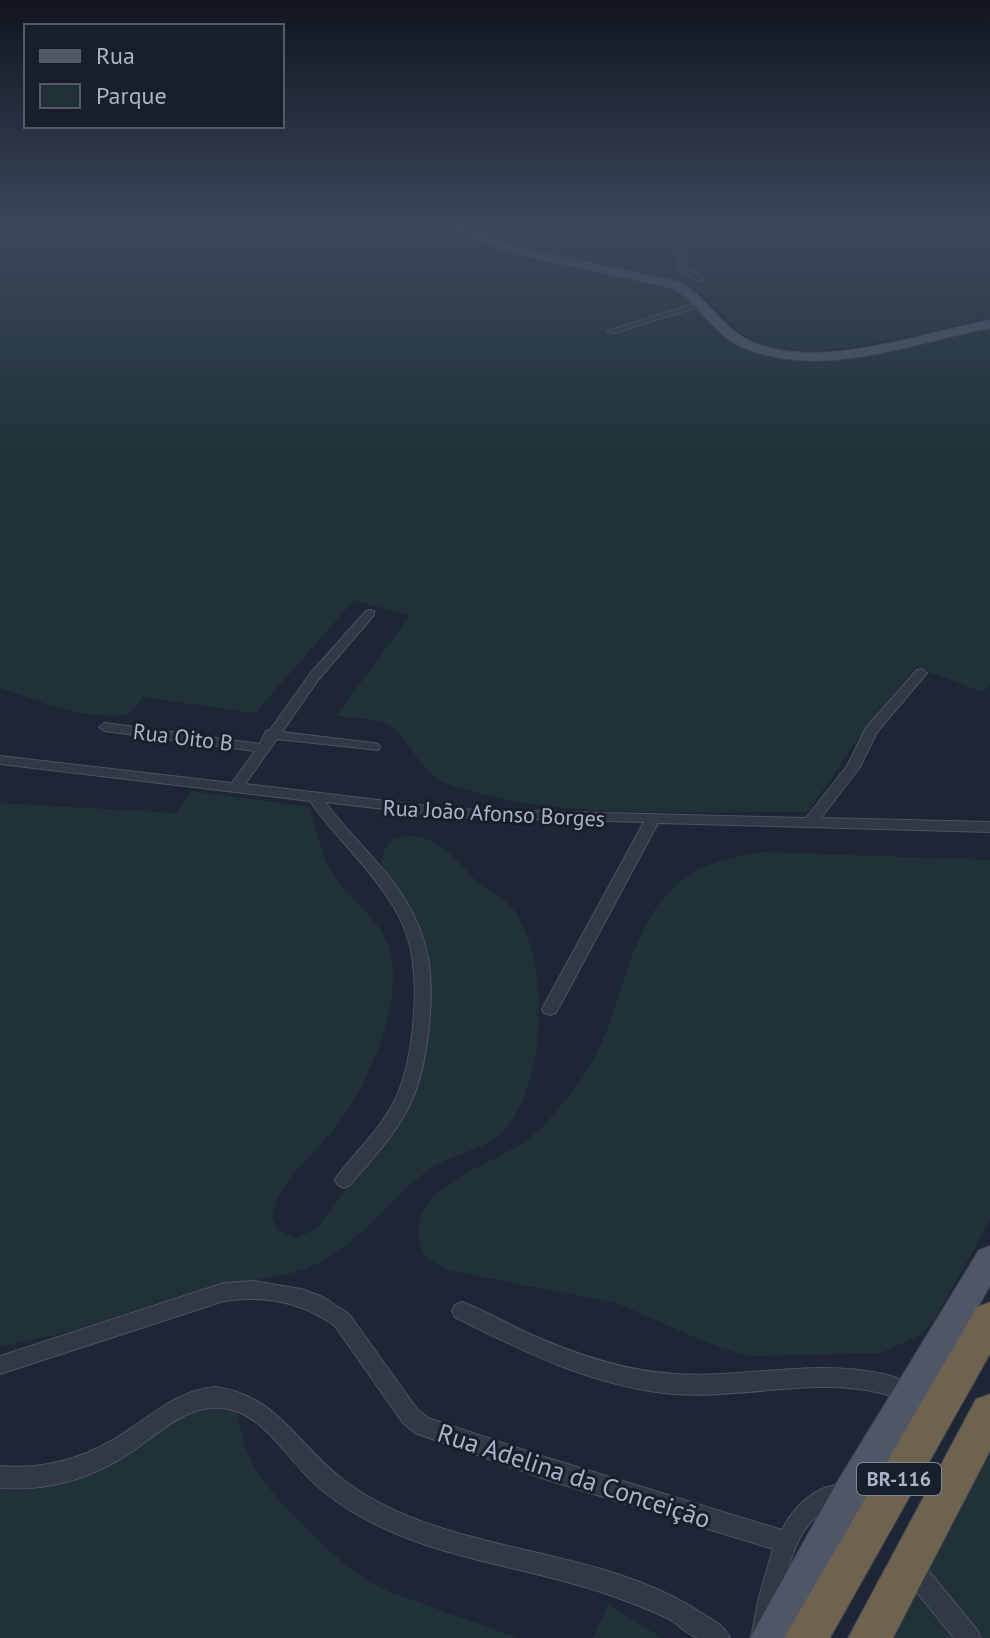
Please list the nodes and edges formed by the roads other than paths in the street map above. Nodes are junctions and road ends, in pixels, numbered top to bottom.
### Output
1 (700, 302) edge
2 (701, 302) edge
3 (990, 324) edge
4 (611, 331) dead end
5 (370, 613) dead end
6 (921, 673) dead end
7 (105, 727) dead end
8 (271, 734) junction
9 (373, 747) dead end
10 (262, 748) junction
11 (0, 760) edge
12 (235, 789) junction
13 (316, 800) junction
14 (812, 820) junction
15 (652, 821) junction
16 (990, 827) edge
17 (550, 1009) dead end
18 (344, 1180) dead end
19 (990, 1259) edge
20 (462, 1311) dead end
21 (990, 1319) edge
22 (0, 1365) edge
23 (911, 1394) junction
24 (990, 1412) edge
25 (0, 1477) edge
26 (848, 1496) junction
27 (786, 1542) junction
28 (910, 1565) junction
29 (718, 1638) edge
30 (766, 1638) edge
31 (806, 1638) edge
32 (870, 1638) edge
33 (969, 1638) edge

1 - 4 street
2 - 3 main road
5 - 8 street
6 - 14 street
7 - 10 street, Rua Oito B
8 - 9 street
8 - 10 street
10 - 12 street
11 - 12 street, Rua João Afonso Borges
12 - 13 street, Rua João Afonso Borges
13 - 15 street, Rua João Afonso Borges
13 - 18 street
14 - 15 street, Rua João Afonso Borges
14 - 16 street, Rua João Afonso Borges
15 - 17 street
19 - 23 main road
20 - 23 street
21 - 31 highway, BR-116
22 - 27 street, Rua Adelina da Conceição
23 - 26 main road
24 - 28 highway, BR-116
25 - 29 street
26 - 27 street
26 - 30 main road
27 - 30 street
28 - 32 highway, BR-116
28 - 33 street

